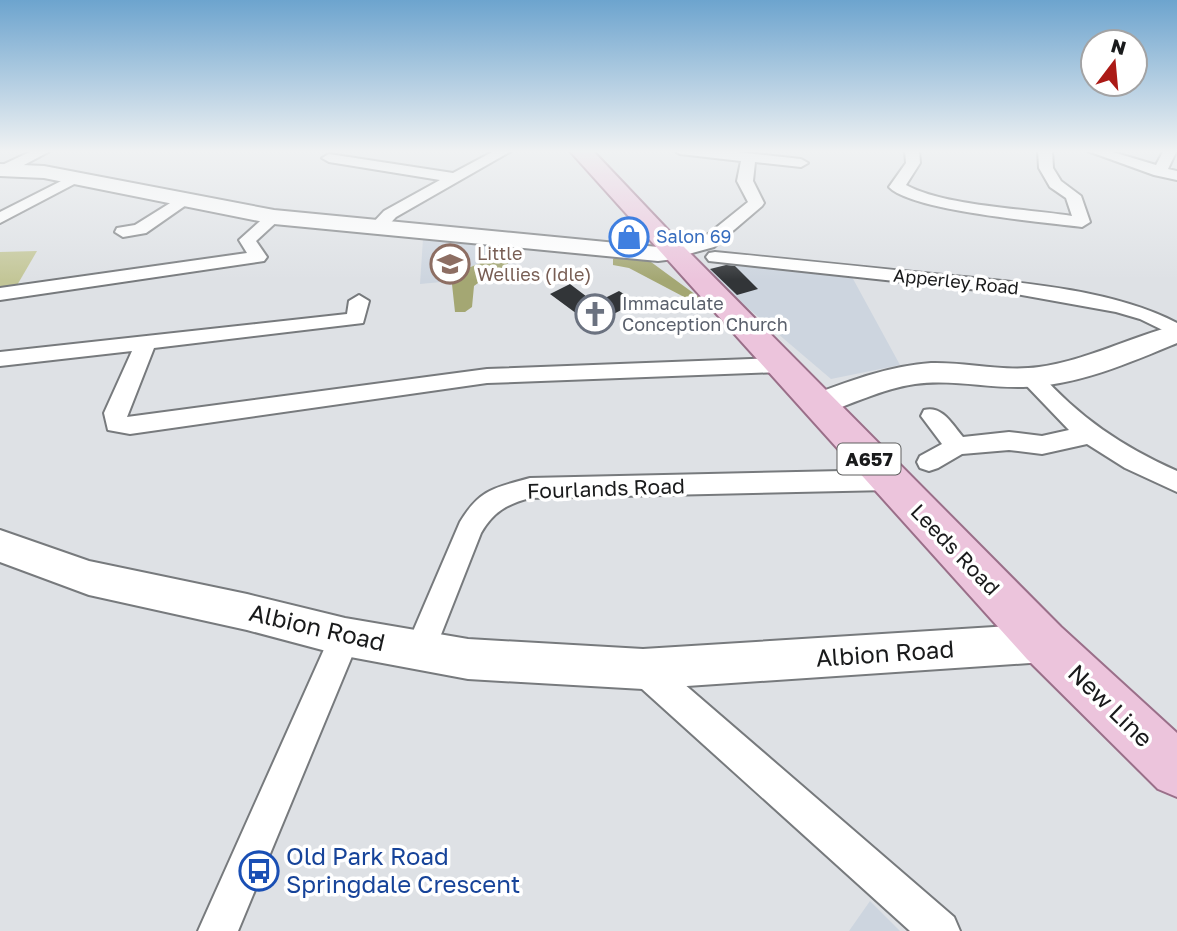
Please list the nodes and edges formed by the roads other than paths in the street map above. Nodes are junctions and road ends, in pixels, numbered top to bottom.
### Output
1 (46, 193) edge
2 (174, 193) edge
3 (428, 193) edge
4 (620, 193) edge
5 (751, 193) edge
6 (910, 193) edge
7 (1069, 193) edge
8 (178, 194) junction
9 (274, 216) junction
10 (0, 218) edge
11 (377, 227) junction
12 (137, 232) dead end
13 (674, 253) junction
14 (725, 254) dead end
15 (0, 293) edge
16 (359, 301) dead end
17 (1177, 332) edge
18 (146, 343) junction
19 (0, 359) edge
20 (780, 365) junction
21 (1031, 377) junction
22 (818, 404) junction
23 (932, 416) dead end
24 (1088, 435) junction
25 (957, 446) junction
26 (929, 462) dead end
27 (889, 480) junction
28 (1177, 482) edge
29 (0, 545) edge
30 (345, 637) junction
31 (1044, 643) junction
32 (420, 650) junction
33 (643, 669) junction
34 (1177, 770) edge
35 (218, 931) edge
36 (940, 931) edge

1 - 10 street
2 - 8 street
3 - 11 street
4 - 13 main road, Leeds Road / A657
5 - 13 street
6 - 7 street
8 - 9 street
8 - 12 street
9 - 11 street
9 - 15 street
11 - 13 street
13 - 20 main road, Leeds Road / A657
14 - 17 street, Apperley Road
16 - 18 street
17 - 21 street
18 - 19 street
18 - 20 street
20 - 22 main road, Leeds Road / A657
21 - 22 street
21 - 24 street
22 - 27 main road, Leeds Road / A657
23 - 25 street
24 - 25 street
24 - 28 street
25 - 26 street
27 - 31 main road, Leeds Road / A657
27 - 32 street, Fourlands Road
29 - 30 street, Albion Road
30 - 32 street, Albion Road
30 - 35 street
31 - 33 street, Albion Road
31 - 34 main road, New Line / A657
32 - 33 street, Albion Road
33 - 36 street

